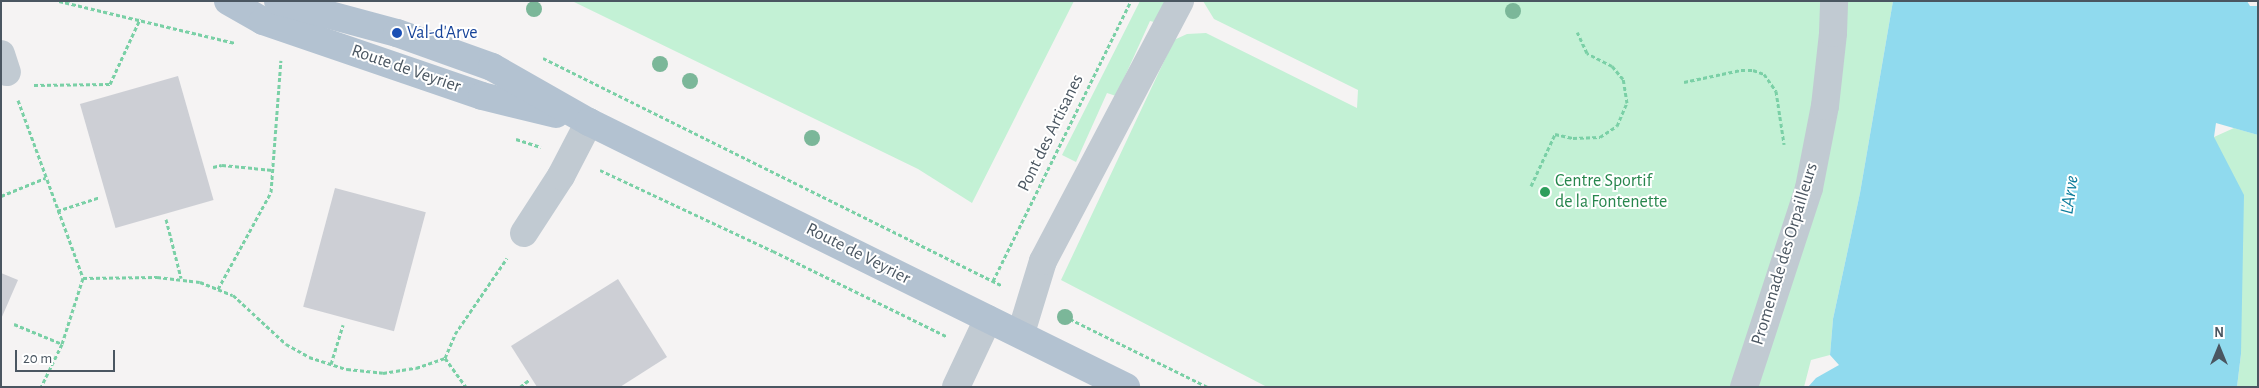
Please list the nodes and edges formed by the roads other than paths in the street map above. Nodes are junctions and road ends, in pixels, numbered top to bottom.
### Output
1 (228, 1) edge
2 (278, 1) edge
3 (1180, 1) edge
4 (1834, 1) edge
5 (589, 122) junction
6 (524, 233) road end
7 (988, 319) junction
8 (1021, 333) junction
9 (956, 387) edge
10 (1126, 387) edge
11 (1744, 387) edge

1 - 5 main road, Route de Veyrier
2 - 5 main road, Route de Veyrier
3 - 8 street
4 - 11 street, Promenade des Orpailleurs
5 - 6 street
5 - 7 main road, Route de Veyrier
7 - 8 main road, Route de Veyrier
7 - 9 street
8 - 10 main road, Route de Veyrier

